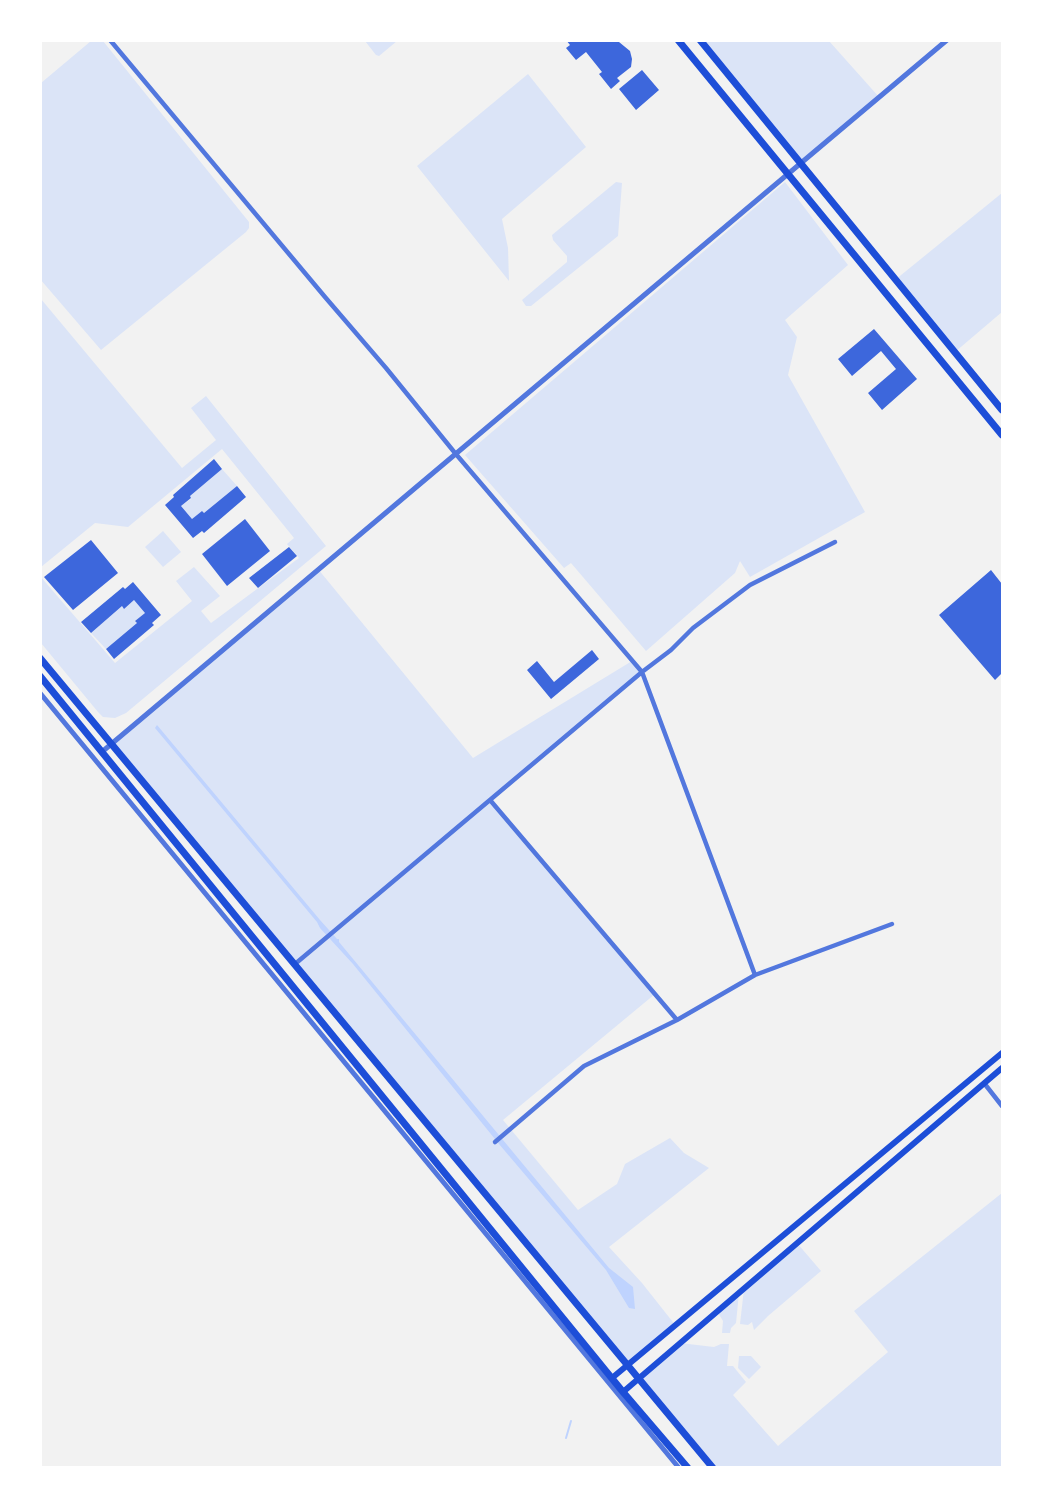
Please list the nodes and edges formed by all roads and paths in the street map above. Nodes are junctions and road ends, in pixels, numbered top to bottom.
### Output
1 (110, 40) edge
2 (678, 40) edge
3 (700, 40) edge
4 (947, 40) edge
5 (800, 162) junction
6 (787, 173) junction
7 (1002, 410) edge
8 (1002, 435) edge
9 (455, 453) junction
10 (835, 542) dead end
11 (40, 658) edge
12 (642, 672) junction
13 (40, 676) edge
14 (49, 687) junction
15 (41, 693) edge
16 (111, 743) junction
17 (103, 751) junction
18 (490, 800) junction
19 (892, 924) dead end
20 (295, 964) junction
21 (756, 975) junction
22 (677, 1020) junction
23 (1002, 1053) edge
24 (1002, 1068) edge
25 (984, 1083) junction
26 (1002, 1106) edge
27 (495, 1142) dead end
28 (628, 1366) junction
29 (603, 1372) junction
30 (612, 1378) junction
31 (638, 1379) junction
32 (623, 1392) junction
33 (679, 1467) edge
34 (688, 1467) edge
35 (713, 1467) edge

1 - 9 street
2 - 6 main road
3 - 5 main road
4 - 5 street
5 - 6 street
5 - 7 main road
6 - 8 main road
6 - 9 street
9 - 12 street
9 - 16 street
10 - 12 street
11 - 16 main road
12 - 18 street
12 - 21 street
13 - 14 main road
14 - 15 street
14 - 17 main road
15 - 29 street
16 - 17 street
16 - 20 main road
17 - 29 main road
18 - 20 street
18 - 22 street
19 - 21 street
20 - 28 main road
21 - 22 street
22 - 27 street
23 - 28 main road
24 - 25 main road
25 - 26 street
25 - 31 main road
28 - 30 main road
28 - 31 main road
29 - 30 main road
29 - 33 street
30 - 32 main road
31 - 32 main road
31 - 35 main road
32 - 34 main road

